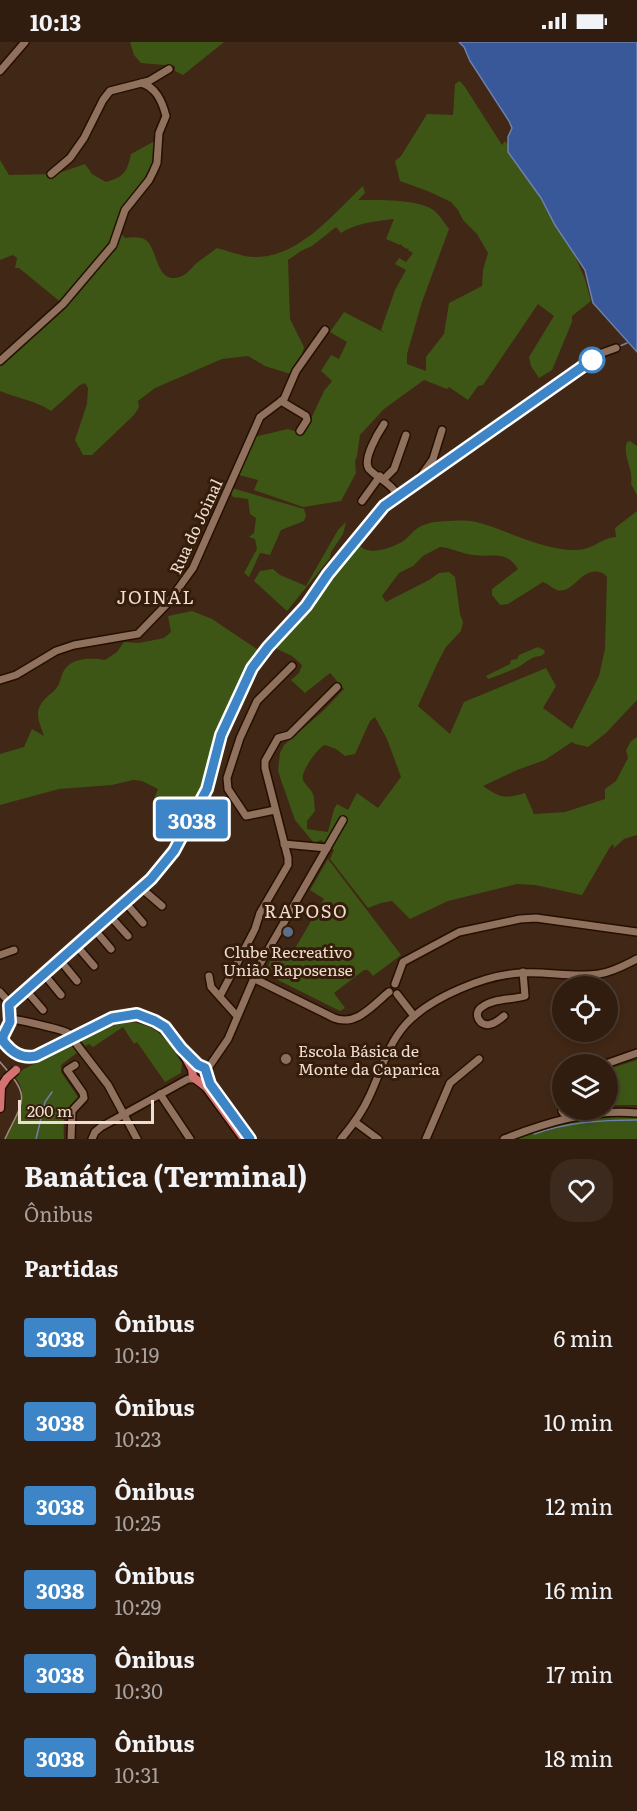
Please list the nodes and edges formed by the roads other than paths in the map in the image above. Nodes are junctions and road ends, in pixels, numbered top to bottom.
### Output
1 (25, 42) edge
2 (169, 69) dead end
3 (0, 71) edge
4 (141, 83) junction
5 (51, 174) dead end
6 (325, 330) dead end
7 (616, 348) dead end
8 (0, 361) edge
9 (282, 401) junction
10 (384, 424) dead end
11 (300, 430) dead end
12 (442, 430) dead end
13 (406, 435) dead end
14 (382, 478) junction
15 (417, 482) junction
16 (398, 495) junction
17 (362, 501) dead end
18 (292, 666) dead end
19 (0, 680) edge
20 (338, 687) dead end
21 (275, 810) junction
22 (343, 820) dead end
23 (284, 844) junction
24 (327, 848) junction
25 (141, 888) junction
26 (125, 902) junction
27 (162, 906) dead end
28 (110, 916) junction
29 (143, 923) dead end
30 (94, 929) junction
31 (637, 932) edge
32 (128, 936) dead end
33 (76, 945) junction
34 (111, 949) dead end
35 (14, 950) dead end
36 (0, 955) edge
37 (59, 959) junction
38 (637, 959) edge
39 (94, 966) dead end
40 (523, 972) junction
41 (43, 973) junction
42 (209, 976) dead end
43 (253, 978) junction
44 (77, 981) dead end
45 (25, 989) junction
46 (0, 992) edge
47 (393, 993) junction
48 (61, 995) dead end
49 (219, 996) junction
50 (10, 1003) junction
51 (43, 1010) dead end
52 (237, 1016) junction
53 (414, 1016) junction
54 (504, 1016) dead end
55 (10, 1019) junction
56 (3, 1032) edge
57 (3, 1043) edge
58 (15, 1052) junction
59 (637, 1053) edge
60 (36, 1056) junction
61 (479, 1059) dead end
62 (618, 1060) edge
63 (75, 1065) dead end
64 (16, 1070) junction
65 (197, 1072) junction
66 (4, 1080) edge
67 (160, 1094) junction
68 (0, 1106) edge
69 (618, 1113) edge
70 (637, 1113) edge
71 (124, 1114) junction
72 (552, 1120) edge
73 (355, 1122) junction
74 (71, 1139) edge
75 (92, 1139) edge
76 (137, 1139) edge
77 (190, 1139) edge
78 (243, 1139) edge
79 (250, 1139) edge
80 (342, 1139) edge
81 (378, 1139) edge
82 (426, 1139) edge
83 (504, 1139) edge

1 - 3 street
2 - 4 street
4 - 5 street
4 - 8 street
6 - 9 street, Rua do Joinal
7 - 15 street
9 - 11 street
9 - 19 street, Rua do Joinal
10 - 14 street
12 - 15 street
13 - 14 street
14 - 16 street
14 - 17 street
15 - 16 street
16 - 25 street
18 - 21 street
20 - 21 street
21 - 23 street
22 - 24 street
23 - 24 street
23 - 49 street
24 - 43 street
25 - 26 street
25 - 27 street
26 - 28 street
26 - 29 street
28 - 30 street
28 - 32 street
30 - 33 street
30 - 34 street
31 - 47 street
33 - 37 street
33 - 39 street
35 - 36 street
37 - 41 street
37 - 44 street
38 - 40 street
40 - 53 street
40 - 54 street
41 - 45 street
41 - 48 street
42 - 49 street
43 - 47 street
43 - 52 street
45 - 50 street
45 - 51 street
46 - 50 street
47 - 53 street
49 - 52 street
50 - 55 street
52 - 65 street
53 - 73 street
55 - 56 street
55 - 71 street
56 - 57 street
57 - 58 main road
58 - 60 main road
58 - 64 main road
59 - 62 street
60 - 64 main road
60 - 65 main road, bridge
61 - 82 street
63 - 74 street
64 - 66 main road, bridge
65 - 67 street
65 - 78 main road
65 - 79 main road
66 - 68 main road
67 - 71 street
67 - 77 street
69 - 70 street
71 - 75 street
71 - 76 street
72 - 83 street
73 - 80 street
73 - 81 street

